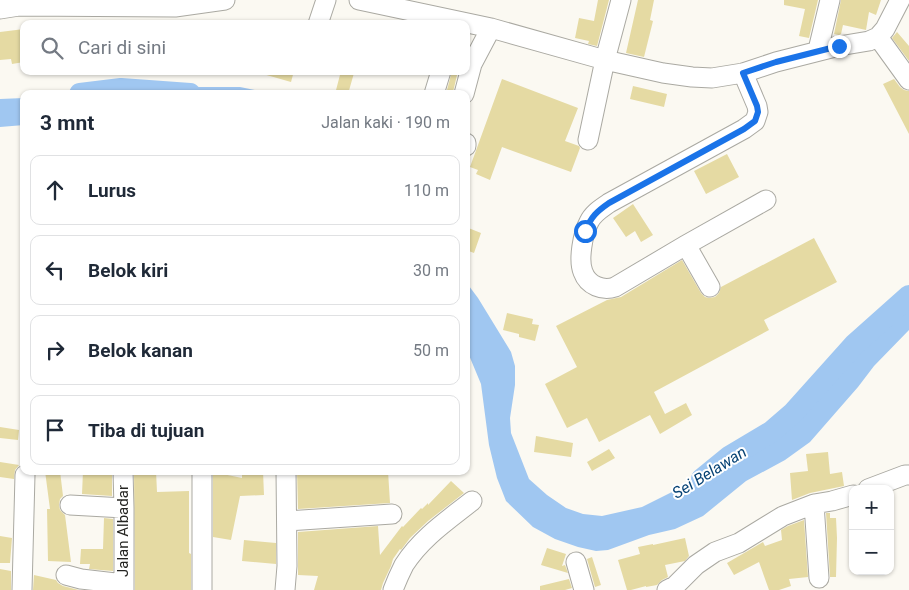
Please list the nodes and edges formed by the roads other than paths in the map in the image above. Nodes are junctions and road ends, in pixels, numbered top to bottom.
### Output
1 (225, 0) edge
2 (326, 0) edge
3 (359, 0) edge
4 (621, 0) edge
5 (830, 0) edge
6 (900, 0) edge
7 (20, 3) edge
8 (104, 3) edge
9 (176, 4) edge
10 (441, 8) edge
11 (0, 9) edge
12 (68, 15) edge
13 (319, 20) edge
14 (456, 20) edge
15 (470, 24) edge
16 (491, 28) junction
17 (878, 37) junction
18 (818, 50) junction
19 (605, 60) junction
20 (470, 72) edge
21 (743, 73) junction
22 (440, 75) edge
23 (469, 75) edge
24 (909, 80) edge
25 (435, 90) edge
26 (465, 90) edge
27 (588, 140) dead end
28 (766, 200) dead end
29 (686, 245) junction
30 (710, 287) dead end
31 (909, 474) edge
32 (25, 475) dead end
33 (123, 475) edge
34 (202, 475) edge
35 (286, 475) edge
36 (879, 485) edge
37 (849, 496) edge
38 (472, 501) dead end
39 (814, 504) junction
40 (70, 505) dead end
41 (124, 508) junction
42 (392, 514) dead end
43 (287, 521) junction
44 (576, 562) dead end
45 (66, 575) dead end
46 (819, 578) dead end
47 (124, 587) edge
48 (22, 590) edge
49 (202, 590) edge
50 (285, 590) edge
51 (393, 590) edge
52 (584, 590) edge
53 (667, 590) edge

1 - 9 street
2 - 13 street
3 - 10 street
4 - 19 street
5 - 18 street
6 - 17 street
7 - 11 street
7 - 12 street
8 - 9 street
8 - 12 street
10 - 14 street
15 - 16 street
16 - 19 street
16 - 20 street
17 - 18 street
17 - 24 street
18 - 21 street
19 - 21 street
19 - 27 street
21 - 29 street
22 - 25 street
23 - 26 street
28 - 29 street
29 - 30 street
31 - 36 street
32 - 48 street
33 - 41 street, Jalan Albadar
34 - 49 street
35 - 43 street
37 - 39 street
38 - 51 street
39 - 46 street
39 - 53 street
40 - 41 street
41 - 47 street, Jalan Albadar
42 - 43 street
43 - 50 street
44 - 52 street
45 - 47 street

